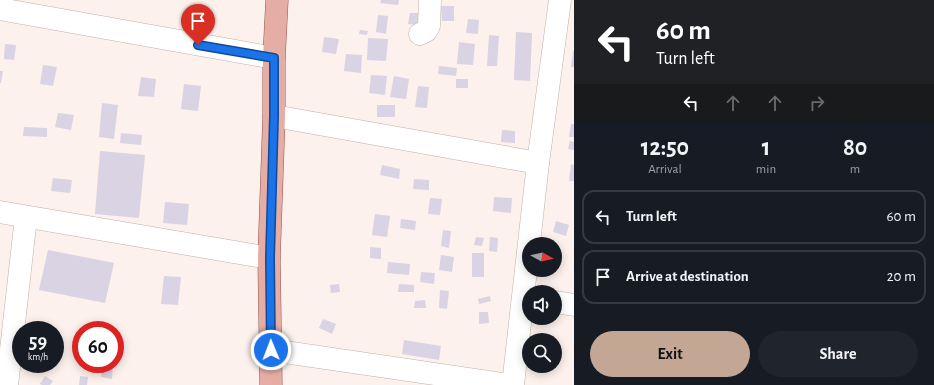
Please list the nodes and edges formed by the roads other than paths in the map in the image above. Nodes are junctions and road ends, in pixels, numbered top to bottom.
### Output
1 (277, 0) edge
2 (430, 0) edge
3 (560, 0) edge
4 (0, 9) edge
5 (420, 34) dead end
6 (274, 58) junction
7 (274, 116) junction
8 (538, 163) junction
9 (0, 212) edge
10 (26, 217) junction
11 (270, 258) junction
12 (527, 285) edge
13 (562, 303) edge
14 (574, 305) edge
15 (522, 325) edge
16 (271, 350) junction
17 (7, 385) edge
18 (272, 385) edge
19 (510, 385) edge
20 (513, 385) edge

1 - 6 main road
2 - 5 street
3 - 8 street
4 - 6 street
6 - 7 main road
7 - 8 street
7 - 11 main road
8 - 12 street
9 - 10 street
10 - 11 street
10 - 17 street
11 - 16 main road
13 - 14 street
15 - 20 street
16 - 18 main road
16 - 19 street

